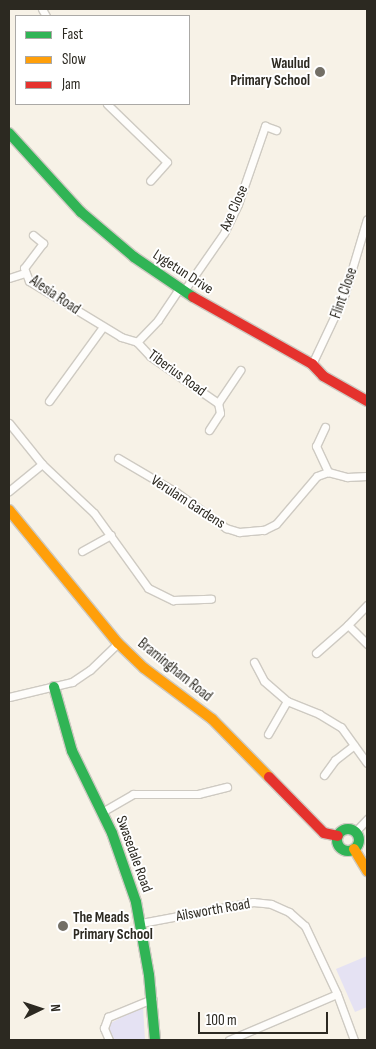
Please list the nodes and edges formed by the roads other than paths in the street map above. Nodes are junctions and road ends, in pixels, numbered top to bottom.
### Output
1 (108, 105) edge
2 (276, 130) dead end
3 (9, 133) edge
4 (150, 181) dead end
5 (367, 219) edge
6 (33, 235) dead end
7 (24, 273) junction
8 (9, 278) edge
9 (181, 290) junction
10 (102, 328) junction
11 (137, 342) junction
12 (312, 364) junction
13 (240, 370) dead end
14 (48, 401) dead end
15 (367, 401) edge
16 (218, 402) junction
17 (9, 423) edge
18 (325, 427) dead end
19 (210, 430) dead end
20 (118, 458) dead end
21 (42, 464) junction
22 (328, 472) junction
23 (367, 476) edge
24 (9, 491) edge
25 (9, 510) edge
26 (111, 535) junction
27 (82, 551) dead end
28 (211, 599) dead end
29 (367, 605) edge
30 (348, 625) junction
31 (118, 643) junction
32 (367, 644) edge
33 (316, 653) dead end
34 (254, 662) dead end
35 (54, 687) junction
36 (9, 697) edge
37 (287, 701) junction
38 (268, 734) dead end
39 (354, 745) junction
40 (366, 759) edge
41 (324, 775) dead end
42 (227, 787) dead end
43 (102, 812) junction
44 (367, 819) edge
45 (355, 832) junction
46 (338, 836) junction
47 (354, 849) junction
48 (367, 871) edge
49 (140, 923) junction
50 (337, 994) junction
51 (152, 999) junction
52 (243, 1038) edge
53 (109, 1040) edge
54 (155, 1040) edge
55 (229, 1040) edge
56 (354, 1040) edge

1 - 4 street
2 - 9 street, Axe Close
3 - 9 street, Lygetun Drive
5 - 12 street, Flint Close
6 - 7 street, Alesia Road
7 - 8 street
7 - 10 street, Alesia Road
9 - 11 street
9 - 12 street, Lygetun Drive
10 - 11 street, Alesia Road
10 - 14 street
11 - 16 street, Tiberius Road
12 - 15 street, Lygetun Drive
13 - 16 street, Tiberius Road
16 - 19 street, Tiberius Road
17 - 21 street
18 - 22 street
20 - 22 street, Verulam Gardens
21 - 24 street
21 - 26 street
22 - 23 street
25 - 31 street, Bramingham Road
26 - 27 street
26 - 28 street
29 - 30 street
30 - 32 street
30 - 33 street
31 - 35 street
31 - 46 street, Bramingham Road
34 - 37 street
35 - 36 street
35 - 43 street, Swasedale Road
37 - 38 street
37 - 39 street
39 - 40 street
39 - 41 street
42 - 43 street
43 - 49 street, Swasedale Road
44 - 45 street
45 - 46 street
45 - 47 street
46 - 47 street
47 - 48 street
49 - 50 street, Ailsworth Road
49 - 51 street, Swasedale Road
50 - 52 street
50 - 56 street, Ailsworth Road
51 - 53 street
51 - 54 street, Swasedale Road
52 - 55 street

